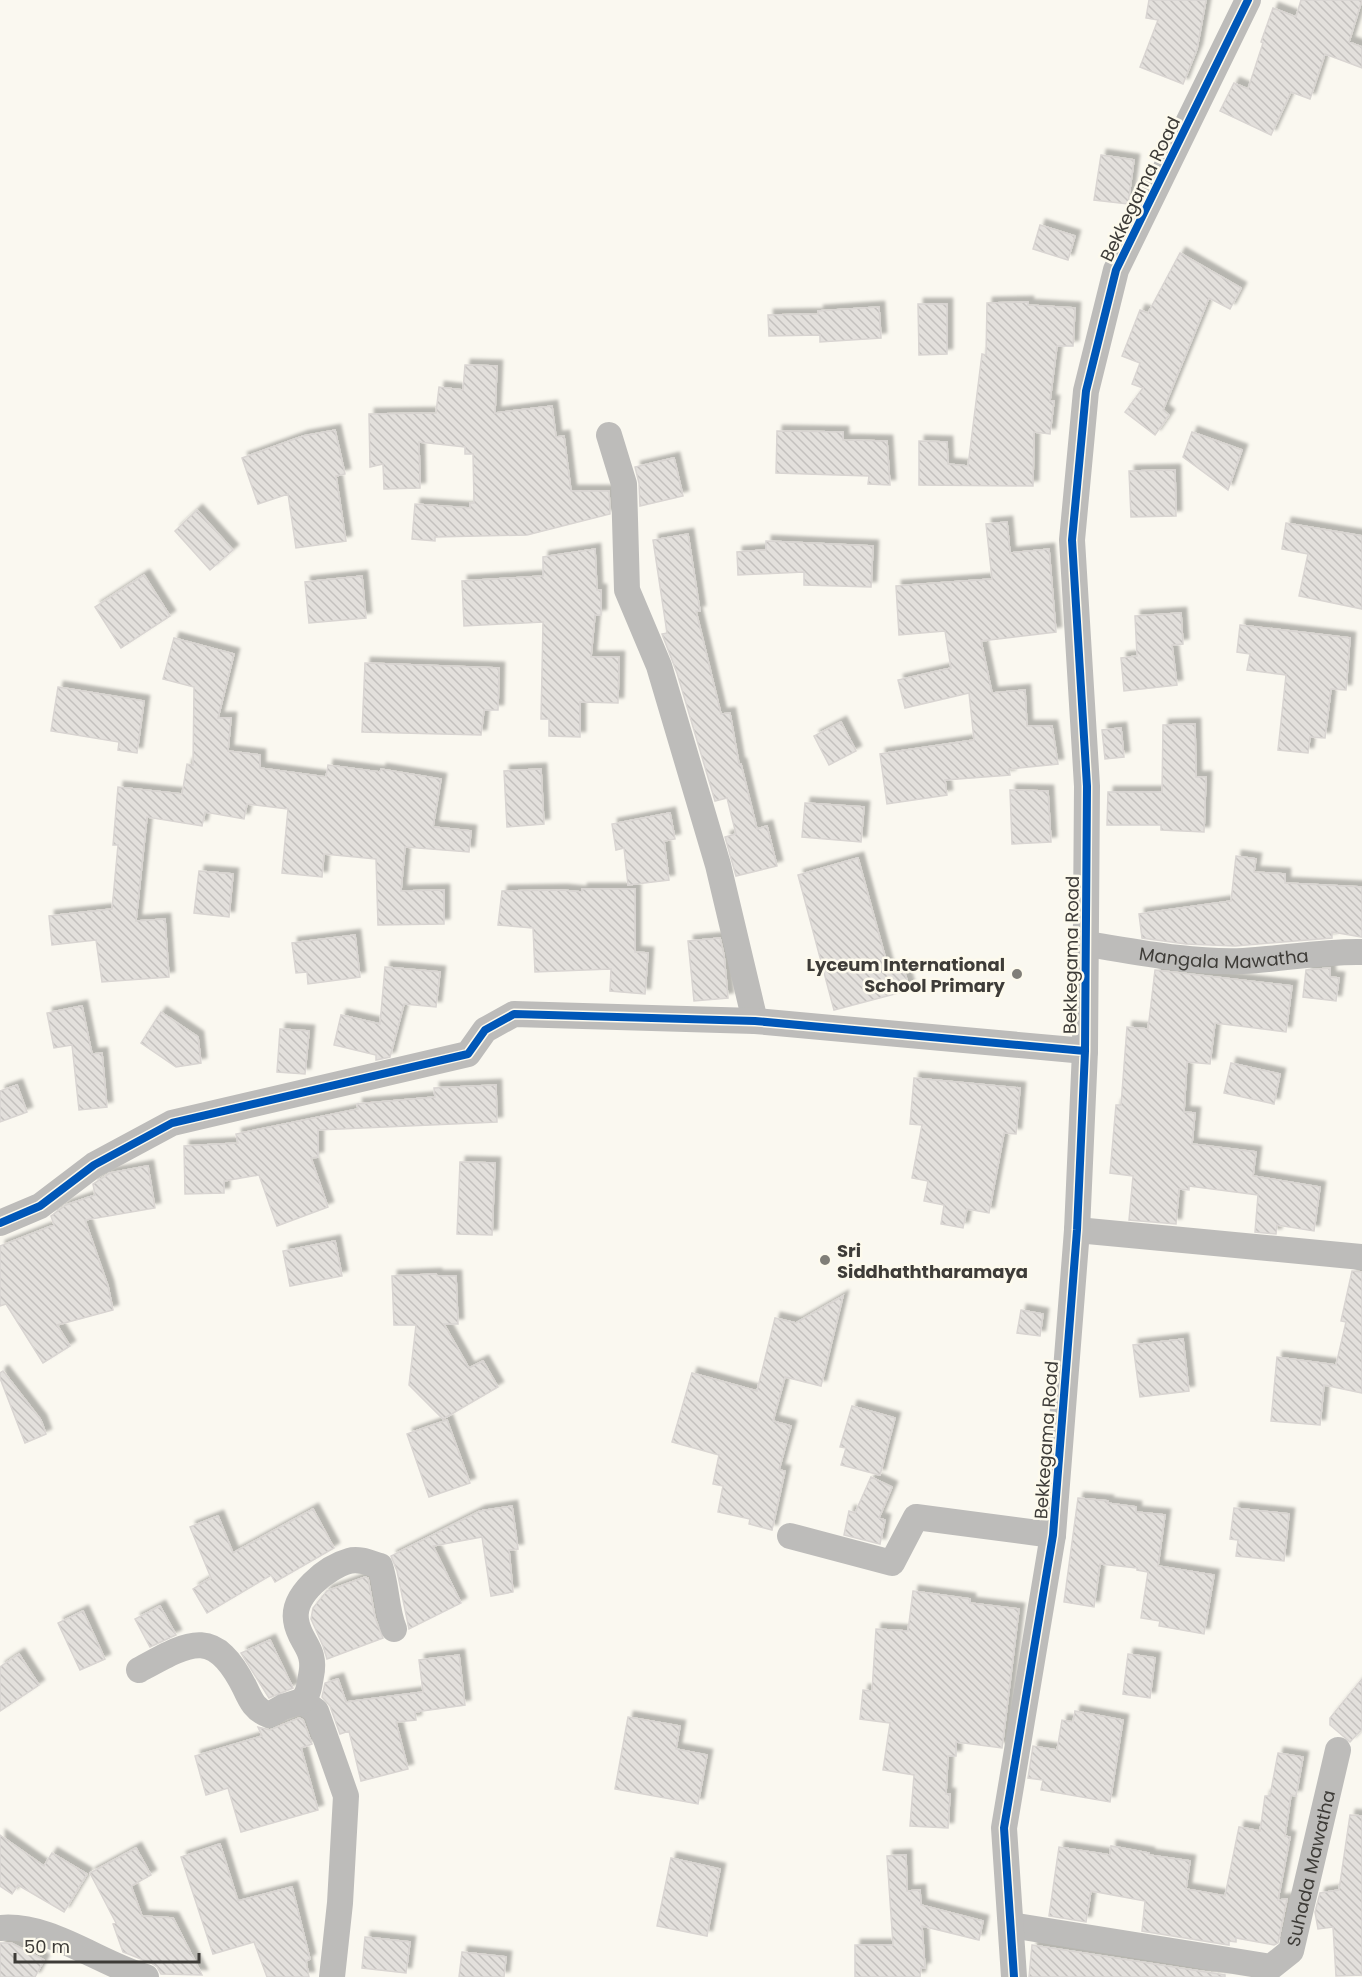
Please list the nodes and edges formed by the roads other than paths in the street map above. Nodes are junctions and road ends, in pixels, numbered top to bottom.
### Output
1 (1248, 0) edge
2 (609, 435) dead end
3 (1087, 944) junction
4 (1362, 952) edge
5 (755, 1021) junction
6 (1085, 1051) junction
7 (0, 1223) edge
8 (1077, 1230) junction
9 (1362, 1257) edge
10 (790, 1536) dead end
11 (1053, 1536) junction
12 (394, 1629) dead end
13 (139, 1670) dead end
14 (302, 1701) junction
15 (1338, 1750) dead end
16 (1011, 1925) junction
17 (0, 1928) edge
18 (146, 1977) edge
19 (332, 1977) edge
20 (1014, 1977) edge

1 - 3 street, Bekkegama Road
2 - 5 street
3 - 4 street, Mangala Mawatha
3 - 6 street, Bekkegama Road
5 - 6 street
5 - 7 street
6 - 8 street, Bekkegama Road
8 - 9 street
8 - 11 street, Bekkegama Road
10 - 11 street
11 - 16 street, Bekkegama Road
12 - 14 street
13 - 14 street
14 - 19 street
15 - 16 street, Suhada Mawatha
16 - 20 street, Bekkegama Road
17 - 18 street

